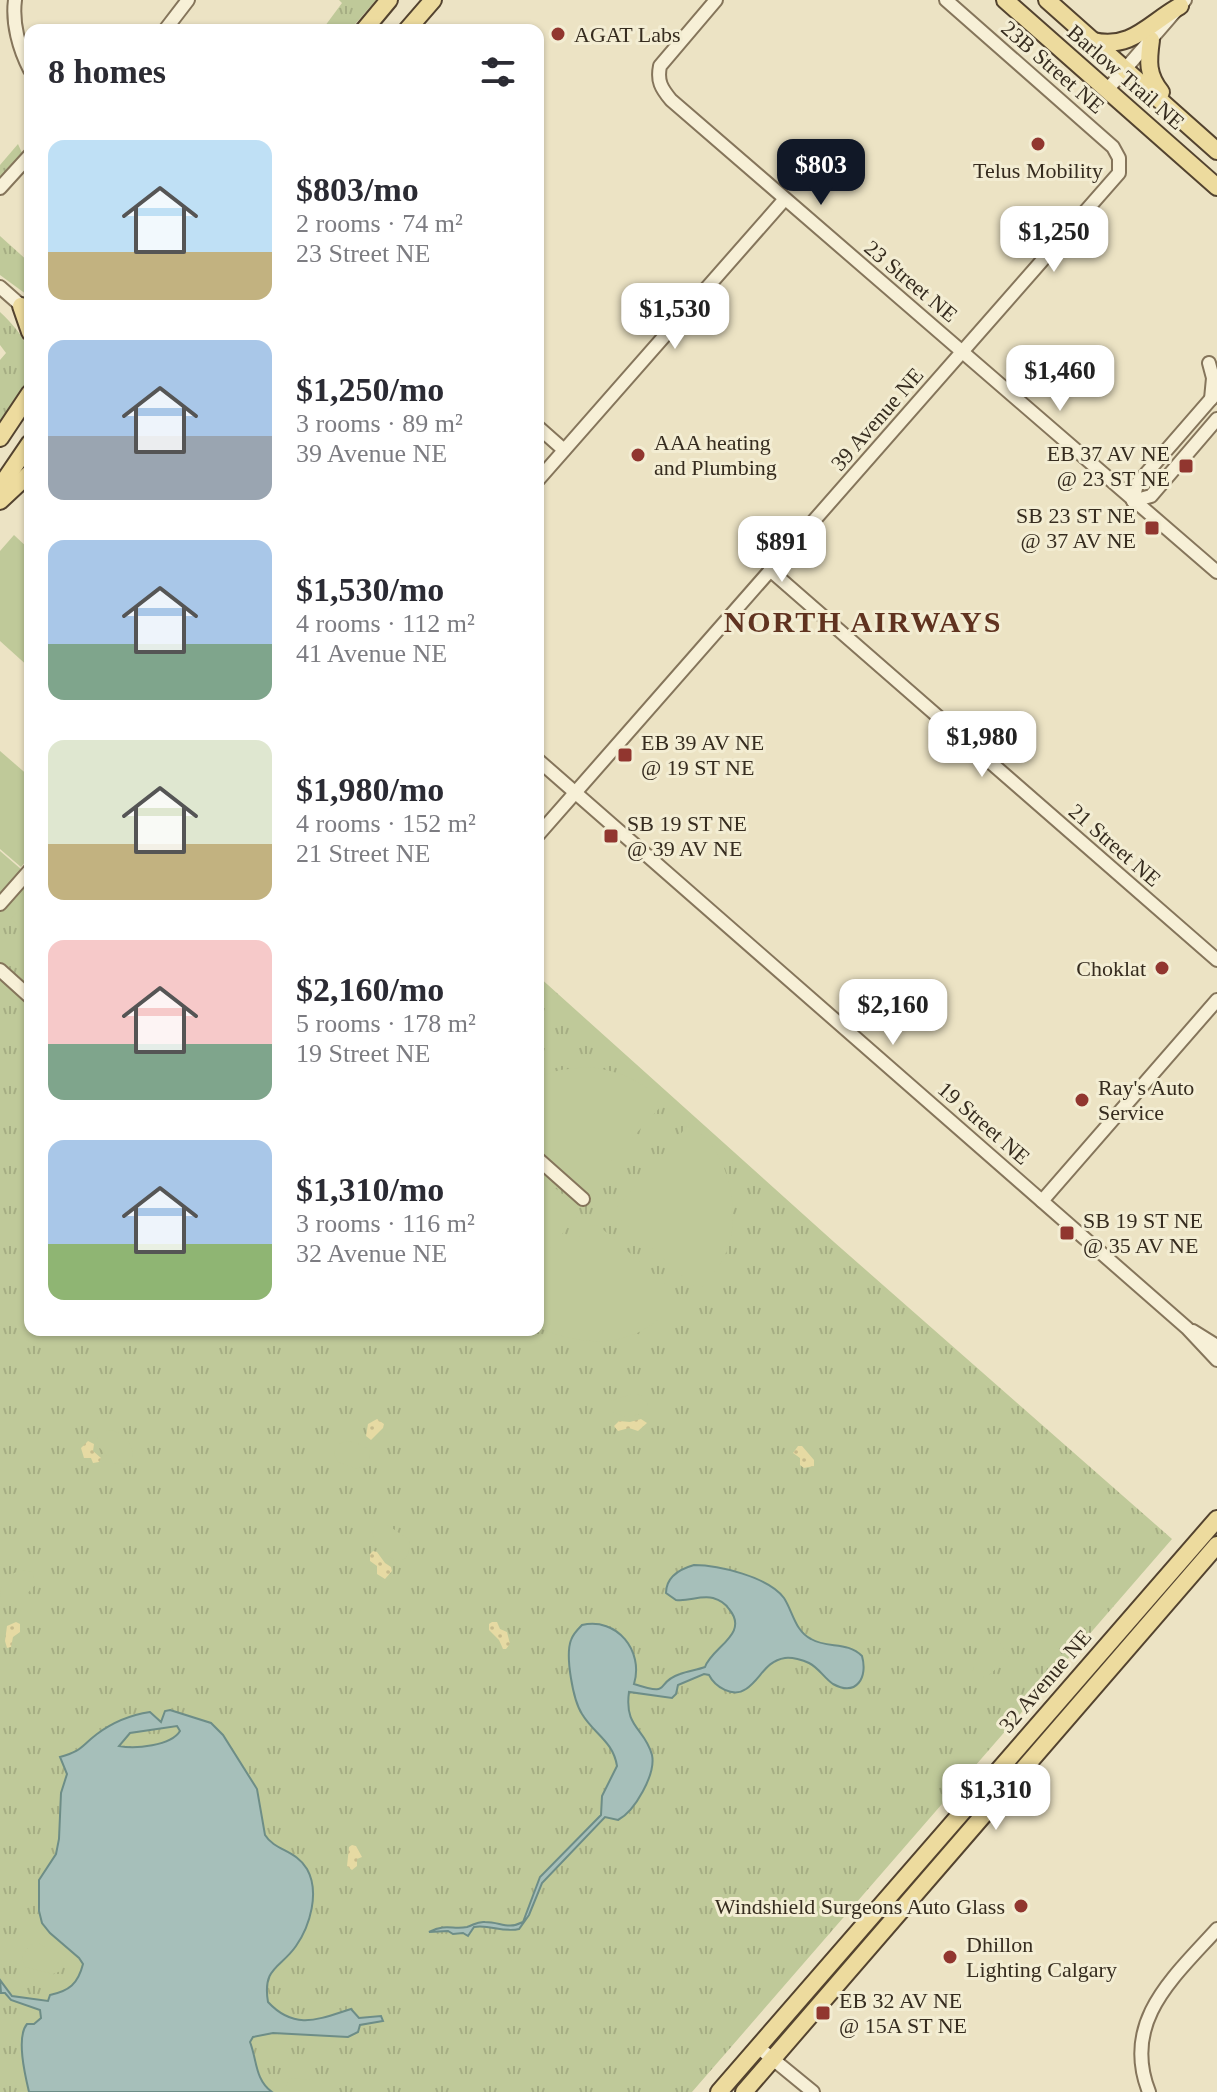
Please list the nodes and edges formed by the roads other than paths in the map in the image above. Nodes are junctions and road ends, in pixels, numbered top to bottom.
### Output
1 (15, 0) edge
2 (188, 0) edge
3 (389, 0) edge
4 (433, 0) edge
5 (716, 0) edge
6 (946, 0) edge
7 (1005, 0) edge
8 (1047, 0) edge
9 (1183, 3) edge
10 (170, 24) edge
11 (369, 24) edge
12 (412, 24) edge
13 (1091, 40) junction
14 (1151, 40) junction
15 (24, 54) edge
16 (1125, 69) junction
17 (1107, 90) junction
18 (1187, 124) junction
19 (1217, 151) edge
20 (24, 162) edge
21 (1119, 173) joint
22 (1217, 185) edge
23 (0, 188) edge
24 (784, 200) junction
25 (0, 287) edge
26 (24, 307) edge
27 (962, 351) junction
28 (1209, 363) dead end
29 (1215, 401) edge
30 (24, 402) edge
31 (1217, 419) edge
32 (24, 423) edge
33 (544, 432) edge
34 (0, 438) edge
35 (1197, 441) junction
36 (0, 450) edge
37 (564, 450) junction
38 (24, 452) edge
39 (24, 464) edge
40 (544, 473) edge
41 (24, 479) edge
42 (0, 490) edge
43 (0, 501) edge
44 (1133, 501) junction
45 (770, 570) junction
46 (1217, 572) edge
47 (544, 765) edge
48 (576, 792) junction
49 (544, 828) edge
50 (24, 877) edge
51 (0, 904) edge
52 (1217, 960) edge
53 (0, 970) edge
54 (24, 992) edge
55 (1217, 1000) edge
56 (544, 1164) edge
57 (583, 1199) dead end
58 (1042, 1201) junction
59 (1187, 1328) junction
60 (1217, 1346) edge
61 (1217, 1360) edge
62 (1217, 1519) edge
63 (1217, 1545) edge
64 (1217, 1929) edge
65 (758, 2047) junction
66 (774, 2057) junction
67 (719, 2092) edge
68 (744, 2092) edge
69 (813, 2092) edge
70 (1149, 2092) edge

1 - 15 street
2 - 10 street
3 - 11 main road
4 - 12 main road
5 - 24 street, 23 Street NE
6 - 21 street, 23B Street NE
7 - 17 main road, Barlow Trail NE
8 - 13 main road, Barlow Trail NE
9 - 13 main road
9 - 14 street
13 - 16 main road, Barlow Trail NE
14 - 16 street
14 - 18 main road
16 - 17 street
16 - 18 main road, Barlow Trail NE
17 - 22 main road, Barlow Trail NE
18 - 19 main road, Barlow Trail NE
20 - 23 street
21 - 27 street, 39 Avenue NE
24 - 27 street, 23 Street NE
24 - 37 street
25 - 26 street
27 - 44 street, 23 Street NE
27 - 45 street, 39 Avenue NE
28 - 29 street
29 - 35 street
29 - 44 street
30 - 34 main road
31 - 35 street
32 - 36 main road
33 - 37 street
35 - 44 street
37 - 40 street
38 - 42 main road
39 - 42 main road
41 - 43 main road
44 - 46 street, 23 Street NE
45 - 48 street, 39 Avenue NE
45 - 52 street, 21 Street NE
47 - 48 street, 19 Street NE
48 - 49 street, 39 Avenue NE
48 - 58 street, 19 Street NE
50 - 51 street
53 - 54 street
55 - 58 street
56 - 57 street
58 - 59 street, 19 Street NE
59 - 60 street, 19 Street NE
59 - 61 street, 19 Street NE
62 - 65 main road, 32 Avenue NE
63 - 66 main road, 32 Avenue NE
64 - 70 street
65 - 66 street
65 - 67 main road, 32 Avenue NE
66 - 68 main road, 32 Avenue NE
66 - 69 street

